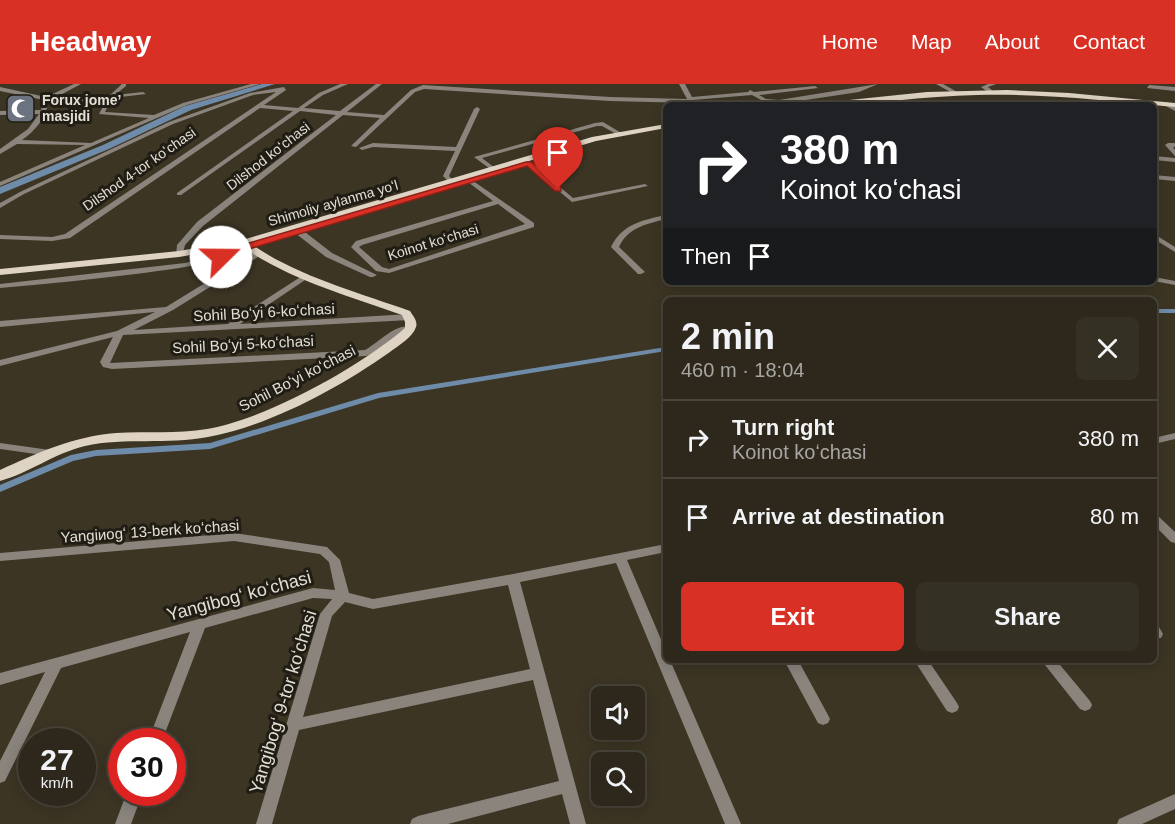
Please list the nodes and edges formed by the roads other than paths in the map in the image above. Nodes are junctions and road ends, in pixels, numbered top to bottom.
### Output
1 (18, 84) edge
2 (78, 84) edge
3 (257, 84) edge
4 (345, 84) edge
5 (380, 84) edge
6 (410, 84) edge
7 (682, 84) edge
8 (875, 84) edge
9 (939, 84) edge
10 (1010, 84) edge
11 (1015, 84) edge
12 (124, 85) edge
13 (989, 86) edge
14 (1149, 87) dead end
15 (815, 88) dead end
16 (1, 89) edge
17 (1175, 89) edge
18 (15, 92) junction
19 (413, 92) junction
20 (750, 92) junction
21 (956, 93) junction
22 (1034, 93) junction
23 (143, 94) dead end
24 (110, 96) junction
25 (1074, 96) junction
26 (1042, 97) junction
27 (0, 98) edge
28 (691, 99) junction
29 (47, 101) junction
30 (862, 102) edge
31 (888, 102) edge
32 (1108, 102) edge
33 (1133, 102) edge
34 (1157, 104) edge
35 (1157, 105) edge
36 (258, 106) junction
37 (1172, 106) edge
38 (477, 109) dead end
39 (299, 110) junction
40 (44, 112) junction
41 (0, 113) edge
42 (342, 113) junction
43 (153, 116) junction
44 (385, 117) junction
45 (663, 127) edge
46 (663, 128) edge
47 (620, 134) junction
48 (17, 142) junction
49 (94, 143) junction
50 (1175, 145) edge
51 (354, 146) dead end
52 (362, 148) dead end
53 (459, 149) junction
54 (0, 152) edge
55 (1175, 154) edge
56 (1157, 158) edge
57 (1175, 160) edge
58 (529, 163) junction
59 (493, 169) junction
60 (1157, 177) edge
61 (468, 179) junction
62 (1175, 179) edge
63 (452, 182) junction
64 (0, 184) edge
65 (645, 186) dead end
66 (179, 194) dead end
67 (498, 202) junction
68 (0, 206) edge
69 (663, 218) edge
70 (298, 231) junction
71 (0, 237) edge
72 (1157, 238) edge
73 (244, 245) junction
74 (1175, 249) edge
75 (178, 254) junction
76 (257, 255) junction
77 (641, 272) dead end
78 (0, 274) edge
79 (372, 275) dead end
80 (305, 276) junction
81 (1157, 280) edge
82 (1175, 283) edge
83 (0, 286) edge
84 (170, 308) junction
85 (410, 323) junction
86 (0, 324) edge
87 (230, 327) junction
88 (120, 333) junction
89 (0, 363) edge
90 (1172, 440) edge
91 (1157, 441) edge
92 (0, 446) edge
93 (50, 453) junction
94 (0, 476) edge
95 (1157, 522) edge
96 (1175, 539) edge
97 (663, 549) edge
98 (0, 557) edge
99 (620, 558) junction
100 (513, 579) junction
101 (344, 595) junction
102 (200, 624) junction
103 (663, 659) edge
104 (57, 663) junction
105 (665, 663) edge
106 (793, 663) edge
107 (923, 663) edge
108 (1050, 663) edge
109 (537, 673) junction
110 (0, 679) edge
111 (1085, 705) dead end
112 (952, 707) dead end
113 (823, 719) dead end
114 (293, 725) junction
115 (160, 728) edge
116 (0, 776) edge
117 (567, 786) junction
118 (1175, 801) edge
119 (130, 806) edge
120 (123, 824) edge
121 (264, 824) edge
122 (418, 824) edge
123 (578, 824) edge
124 (733, 824) edge
125 (1125, 824) edge

1 - 16 street
2 - 29 street
3 - 43 street
4 - 39 street
5 - 42 street, Dilshod koʻchasi
6 - 19 street
7 - 28 street
8 - 20 street
9 - 21 street
10 - 13 main road
11 - 22 main road
11 - 25 main road
12 - 24 street
13 - 21 main road
13 - 22 main road
14 - 17 street
15 - 20 street
16 - 18 street
18 - 27 street
18 - 29 street
19 - 28 street
19 - 44 street
20 - 28 street
21 - 30 main road
22 - 25 main road
22 - 26 main road
23 - 24 street
24 - 29 street
24 - 43 street
25 - 33 main road
26 - 31 main road
26 - 32 main road
29 - 40 street
34 - 37 main road
35 - 37 main road
36 - 39 street
36 - 68 street, Dilshod 4-tor koʻchasi
36 - 71 street, Dilshod 4-tor koʻchasi
38 - 53 street
39 - 42 street
39 - 66 street
40 - 41 street
40 - 48 street
42 - 44 street
42 - 75 street, Dilshod koʻchasi
43 - 49 street
44 - 51 street
45 - 47 main road, Shimoliy aylanma yoʻl
46 - 58 main road, Shimoliy aylanma yoʻl
47 - 59 main road, Shimoliy aylanma yoʻl
47 - 59 street
48 - 49 street
48 - 54 street
49 - 64 street
50 - 55 street
52 - 53 street
53 - 63 street
56 - 57 street
58 - 61 main road, Shimoliy aylanma yoʻl
58 - 65 street
59 - 61 main road, Shimoliy aylanma yoʻl
60 - 62 street
61 - 63 main road, Shimoliy aylanma yoʻl
61 - 67 street, Koinot koʻchasi
61 - 70 main road, Shimoliy aylanma yoʻl
63 - 73 main road, Shimoliy aylanma yoʻl
67 - 67 street, Koinot koʻchasi
69 - 77 street
70 - 73 main road, Shimoliy aylanma yoʻl
70 - 79 street
72 - 74 street
73 - 75 main road, Shimoliy aylanma yoʻl
73 - 76 main road
73 - 78 main road, Shimoliy aylanma yoʻl
73 - 83 street
75 - 78 main road, Shimoliy aylanma yoʻl
76 - 80 main road
76 - 84 street
80 - 85 main road
80 - 87 street
81 - 82 street
84 - 86 street
84 - 88 street
85 - 87 street, Sohil Boʻyi 6-koʻchasi
85 - 88 street, Sohil Boʻyi 5-koʻchasi
85 - 93 main road, Sohil Boʻyi koʻchasi
87 - 88 street, Sohil Boʻyi 6-koʻchasi
88 - 89 street
90 - 91 street
92 - 93 street
93 - 94 main road, Sohil Boʻyi koʻchasi
95 - 96 street
97 - 99 street, Yangibogʻ koʻchasi
98 - 101 street, Yangiиogʻ 13-berk koʻchasi
99 - 100 street, Yangibogʻ koʻchasi
99 - 103 street
100 - 101 street, Yangibogʻ koʻchasi
100 - 109 street
101 - 102 street, Yangibogʻ koʻchasi
101 - 114 street, Yangibogʻ 9-tor koʻchasi
102 - 104 street, Yangibogʻ koʻchasi
102 - 115 street
104 - 110 street, Yangibogʻ koʻchasi
104 - 116 street
105 - 124 street
106 - 113 street
107 - 112 street
108 - 111 street
109 - 114 street
109 - 117 street
114 - 121 street, Yangibogʻ 9-tor koʻchasi
117 - 122 street
117 - 123 street
118 - 125 street
119 - 120 street

